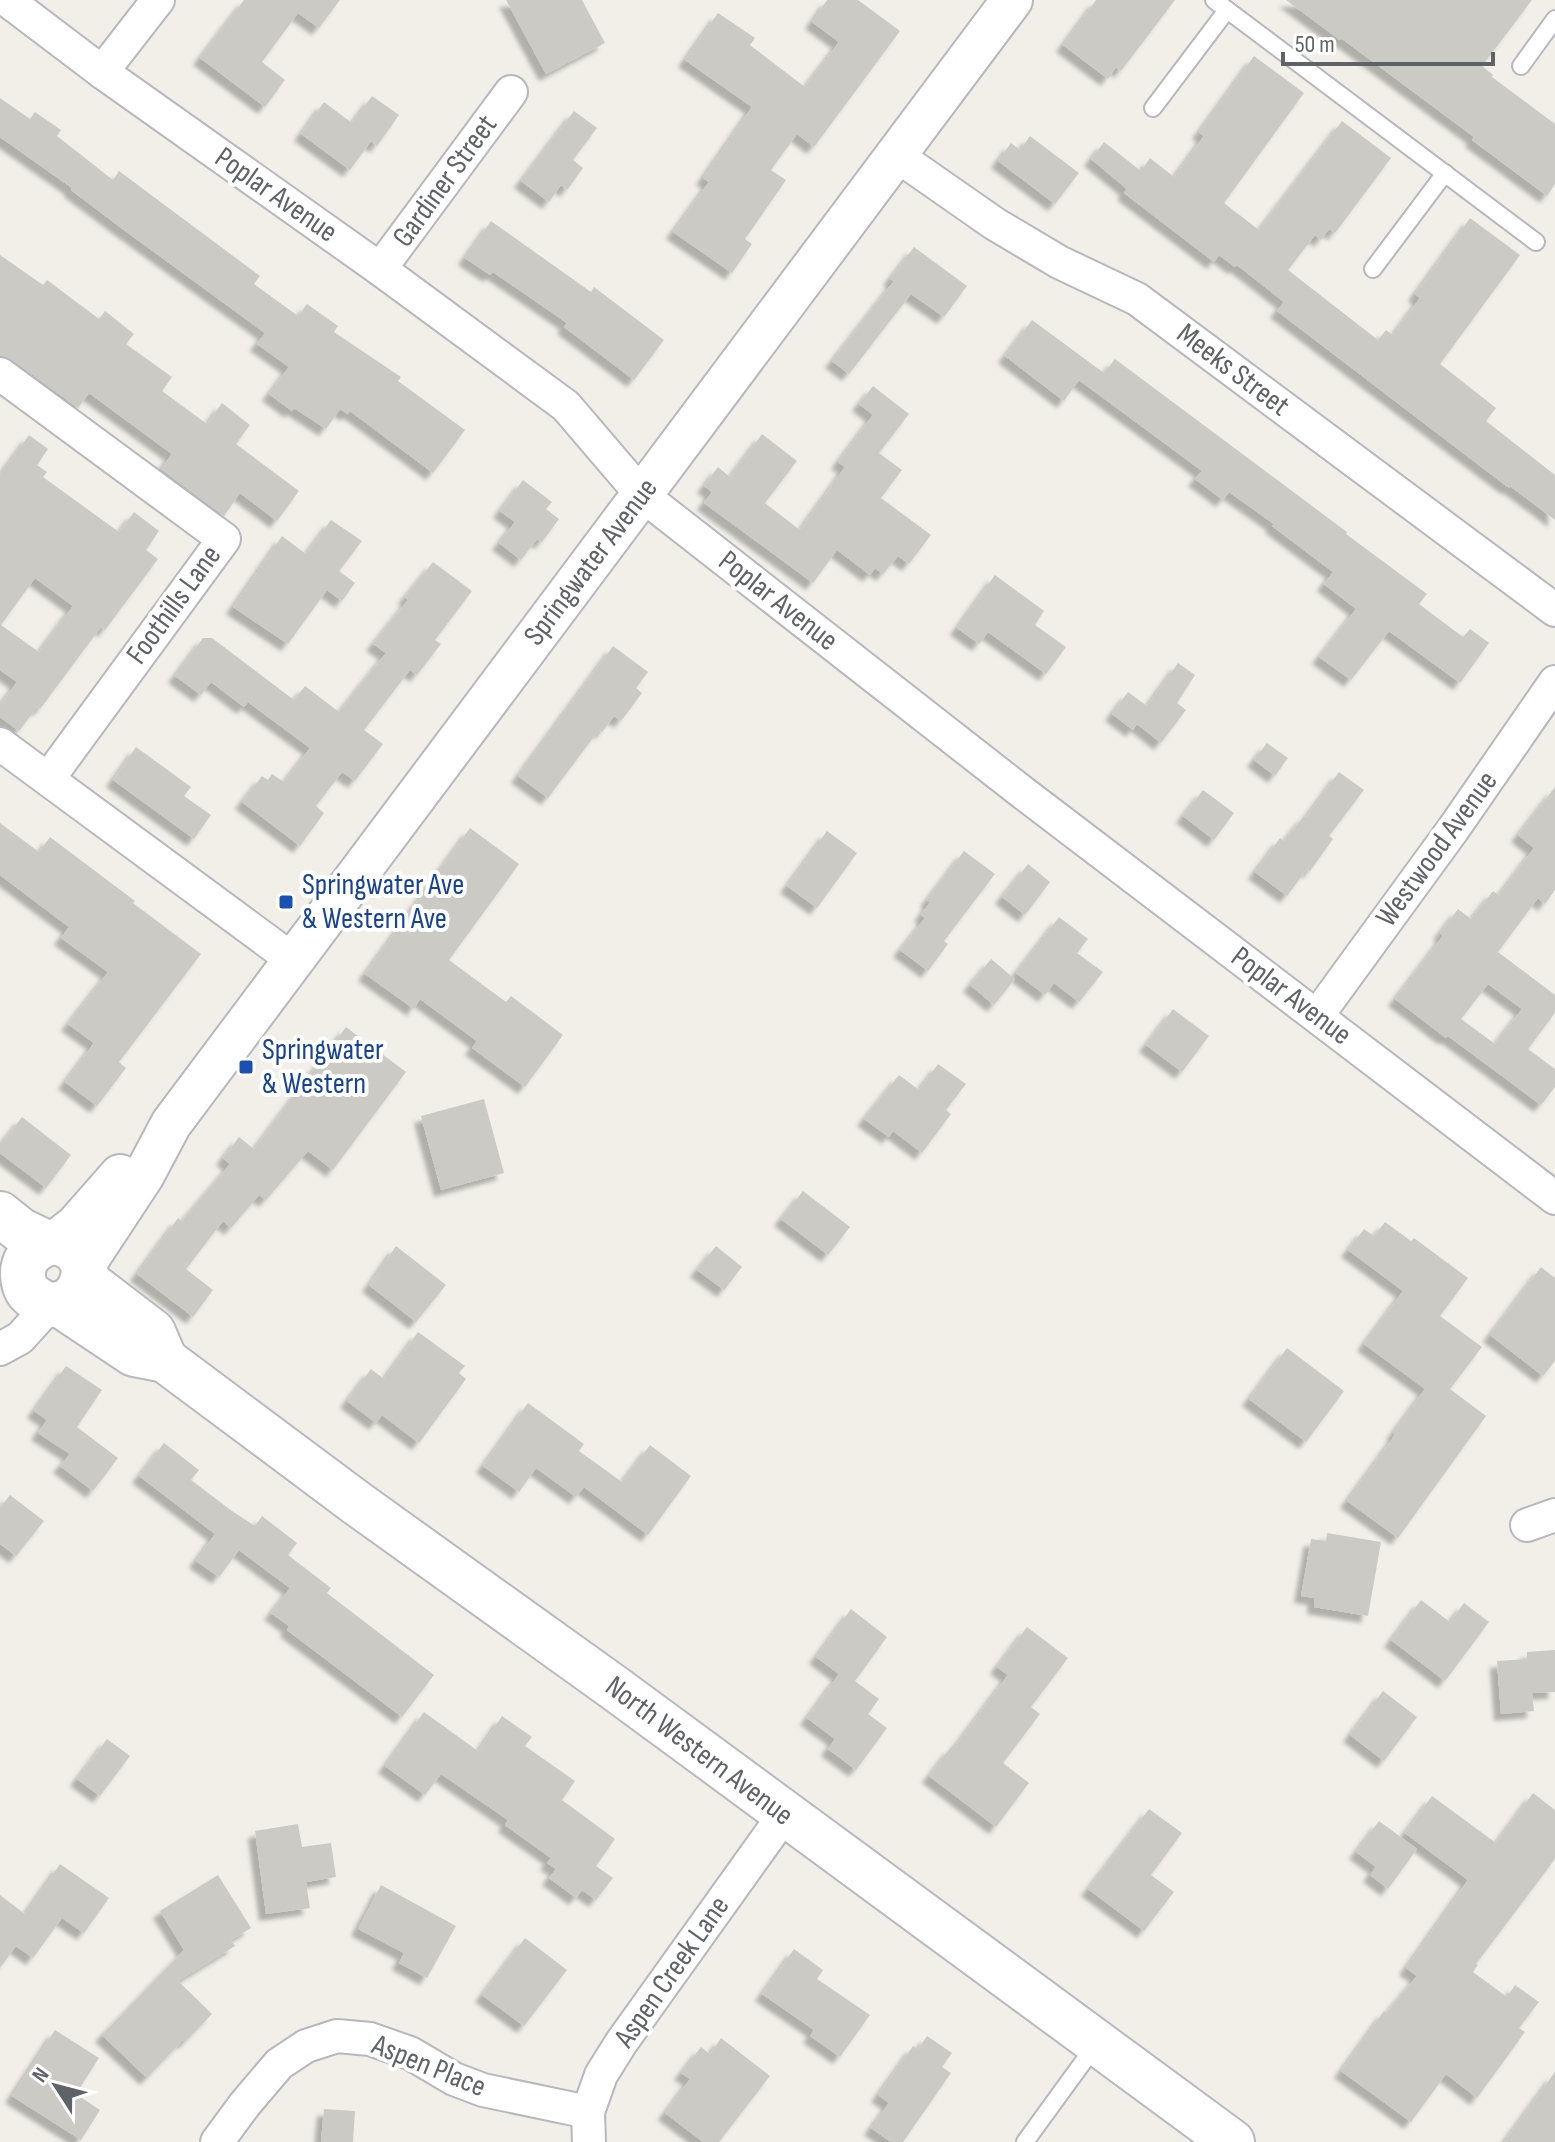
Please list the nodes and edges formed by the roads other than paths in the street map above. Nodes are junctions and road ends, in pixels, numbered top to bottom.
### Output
1 (7, 0) edge
2 (158, 0) edge
3 (1012, 0) edge
4 (1221, 5) edge
5 (1555, 19) edge
6 (1521, 66) dead end
7 (102, 72) junction
8 (511, 92) dead end
9 (1153, 108) dead end
10 (896, 155) junction
11 (1445, 173) junction
12 (1536, 242) dead end
13 (380, 269) junction
14 (1373, 269) dead end
15 (0, 374) edge
16 (642, 495) junction
17 (1555, 610) edge
18 (1555, 682) edge
19 (0, 744) edge
20 (48, 779) junction
21 (293, 960) junction
22 (1317, 1016) junction
23 (1555, 1198) edge
24 (0, 1214) edge
25 (47, 1272) edge
26 (0, 1342) edge
27 (0, 1349) edge
28 (784, 1815) junction
29 (1097, 2043) junction
30 (589, 2127) edge
31 (217, 2142) edge
32 (1025, 2142) edge
33 (1232, 2142) edge

1 - 7 street, Poplar Avenue
2 - 7 street
3 - 10 street, Springwater Avenue
4 - 9 lane
4 - 11 lane
5 - 6 lane
7 - 13 street, Poplar Avenue
8 - 13 street, Gardiner Street
10 - 16 street, Springwater Avenue
10 - 17 street, Meeks Street
11 - 12 lane
11 - 14 lane
13 - 16 street, Poplar Avenue
15 - 20 street, Foothills Lane
16 - 21 street, Springwater Avenue
16 - 22 street, Poplar Avenue
18 - 22 street, Westwood Avenue
19 - 20 street
20 - 21 street
21 - 25 street, Springwater Avenue
22 - 23 street, Poplar Avenue
24 - 25 main road, North Western Avenue
25 - 26 street, Springwater Avenue
25 - 27 street, Springwater Avenue
25 - 28 main road, North Western Avenue
28 - 29 main road, North Western Avenue
28 - 30 street, Aspen Creek Lane
29 - 32 lane
29 - 33 main road, North Western Avenue
30 - 31 street, Aspen Place

